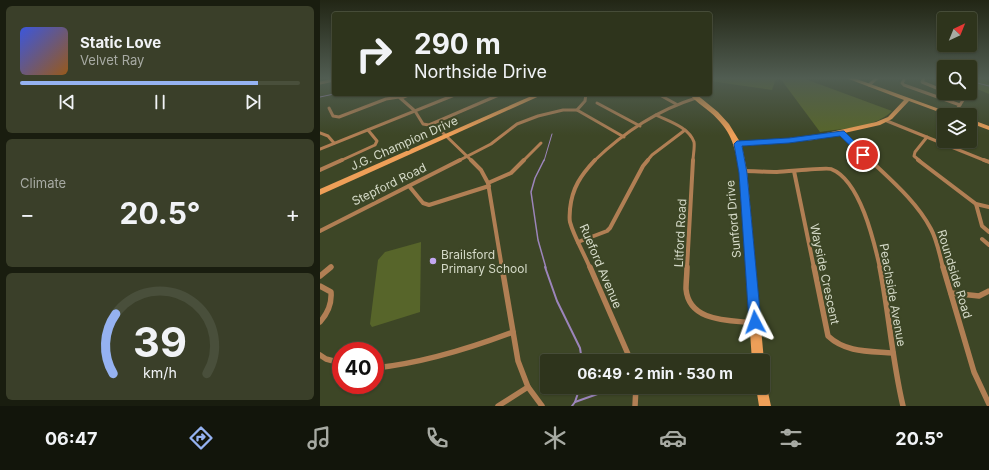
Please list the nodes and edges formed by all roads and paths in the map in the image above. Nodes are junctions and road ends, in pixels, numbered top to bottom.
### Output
1 (450, 97) edge
2 (494, 97) edge
3 (526, 97) edge
4 (534, 97) edge
5 (586, 97) edge
6 (663, 97) edge
7 (692, 97) edge
8 (695, 97) edge
9 (902, 97) edge
10 (937, 97) edge
11 (401, 98) joint
12 (908, 99) junction
13 (964, 100) edge
14 (597, 103) dead end
15 (676, 104) junction
16 (960, 105) junction
17 (328, 108) dead end
18 (958, 108) edge
19 (937, 109) edge
20 (577, 110) junction
21 (415, 111) junction
22 (656, 115) junction
23 (887, 120) junction
24 (977, 124) edge
25 (640, 126) junction
26 (989, 128) edge
27 (368, 130) junction
28 (685, 130) junction
29 (320, 133) edge
30 (842, 133) junction
31 (445, 134) junction
32 (624, 137) junction
33 (927, 137) junction
34 (937, 141) edge
35 (334, 143) junction
36 (541, 143) dead end
37 (737, 144) junction
38 (955, 148) edge
39 (320, 149) edge
40 (468, 156) junction
41 (989, 162) edge
42 (320, 170) edge
43 (743, 171) junction
44 (794, 171) junction
45 (489, 184) junction
46 (409, 186) junction
47 (320, 187) edge
48 (320, 192) edge
49 (976, 204) junction
50 (989, 207) edge
51 (320, 231) edge
52 (989, 232) edge
53 (982, 239) dead end
54 (578, 242) junction
55 (989, 244) edge
56 (331, 267) dead end
57 (320, 276) edge
58 (320, 286) edge
59 (989, 291) edge
60 (952, 293) junction
61 (320, 322) edge
62 (755, 322) junction
63 (513, 332) junction
64 (893, 353) junction
65 (627, 354) edge
66 (757, 354) edge
67 (320, 355) edge
68 (332, 360) edge
69 (384, 367) edge
70 (528, 387) junction
71 (636, 394) edge
72 (763, 394) edge
73 (989, 404) edge
74 (498, 406) edge
75 (542, 406) edge
76 (635, 406) edge
77 (765, 406) edge
78 (903, 406) edge

1 - 21 street
2 - 21 street
3 - 31 street, J.G. Champion Drive
4 - 31 street, J.G. Champion Drive
5 - 20 street
6 - 15 street
7 - 15 street, Rueford Avenue
8 - 37 street, Sunford Drive
9 - 12 street
10 - 16 street
11 - 17 street
11 - 21 street
12 - 19 street
12 - 23 street
13 - 16 street
14 - 25 street
15 - 22 street, Rueford Avenue
16 - 18 street
20 - 32 street
20 - 40 street, Stepford Road
21 - 27 street
22 - 25 street, Rueford Avenue
22 - 28 street
23 - 30 street
23 - 33 street
24 - 26 street
25 - 32 street, Rueford Avenue
27 - 35 street
27 - 42 street
28 - 54 street
28 - 62 street, Litford Road
29 - 35 street
30 - 37 street
30 - 60 street, Roundside Road
31 - 40 street
31 - 47 street, J.G. Champion Drive
31 - 48 street, J.G. Champion Drive
32 - 54 street, Rueford Avenue
33 - 34 street
33 - 49 street
35 - 39 street
36 - 45 street
37 - 43 street, Sunford Drive
38 - 41 street
40 - 45 street
40 - 46 street, Stepford Road
43 - 44 street, Peachside Avenue
43 - 62 street, Sunford Drive
44 - 64 street, Peachside Avenue
44 - 64 street, Wayside Crescent
45 - 46 street
45 - 63 street
46 - 51 street, Stepford Road
49 - 50 street
49 - 52 street
53 - 55 street
54 - 65 street, Rueford Avenue
56 - 57 street
58 - 61 street
59 - 60 street
60 - 73 street, Roundside Road
62 - 66 street, Sunford Drive
63 - 69 street
63 - 70 street
64 - 78 street, Peachside Avenue
67 - 68 street
70 - 74 street
70 - 75 street
71 - 76 street
72 - 77 street

